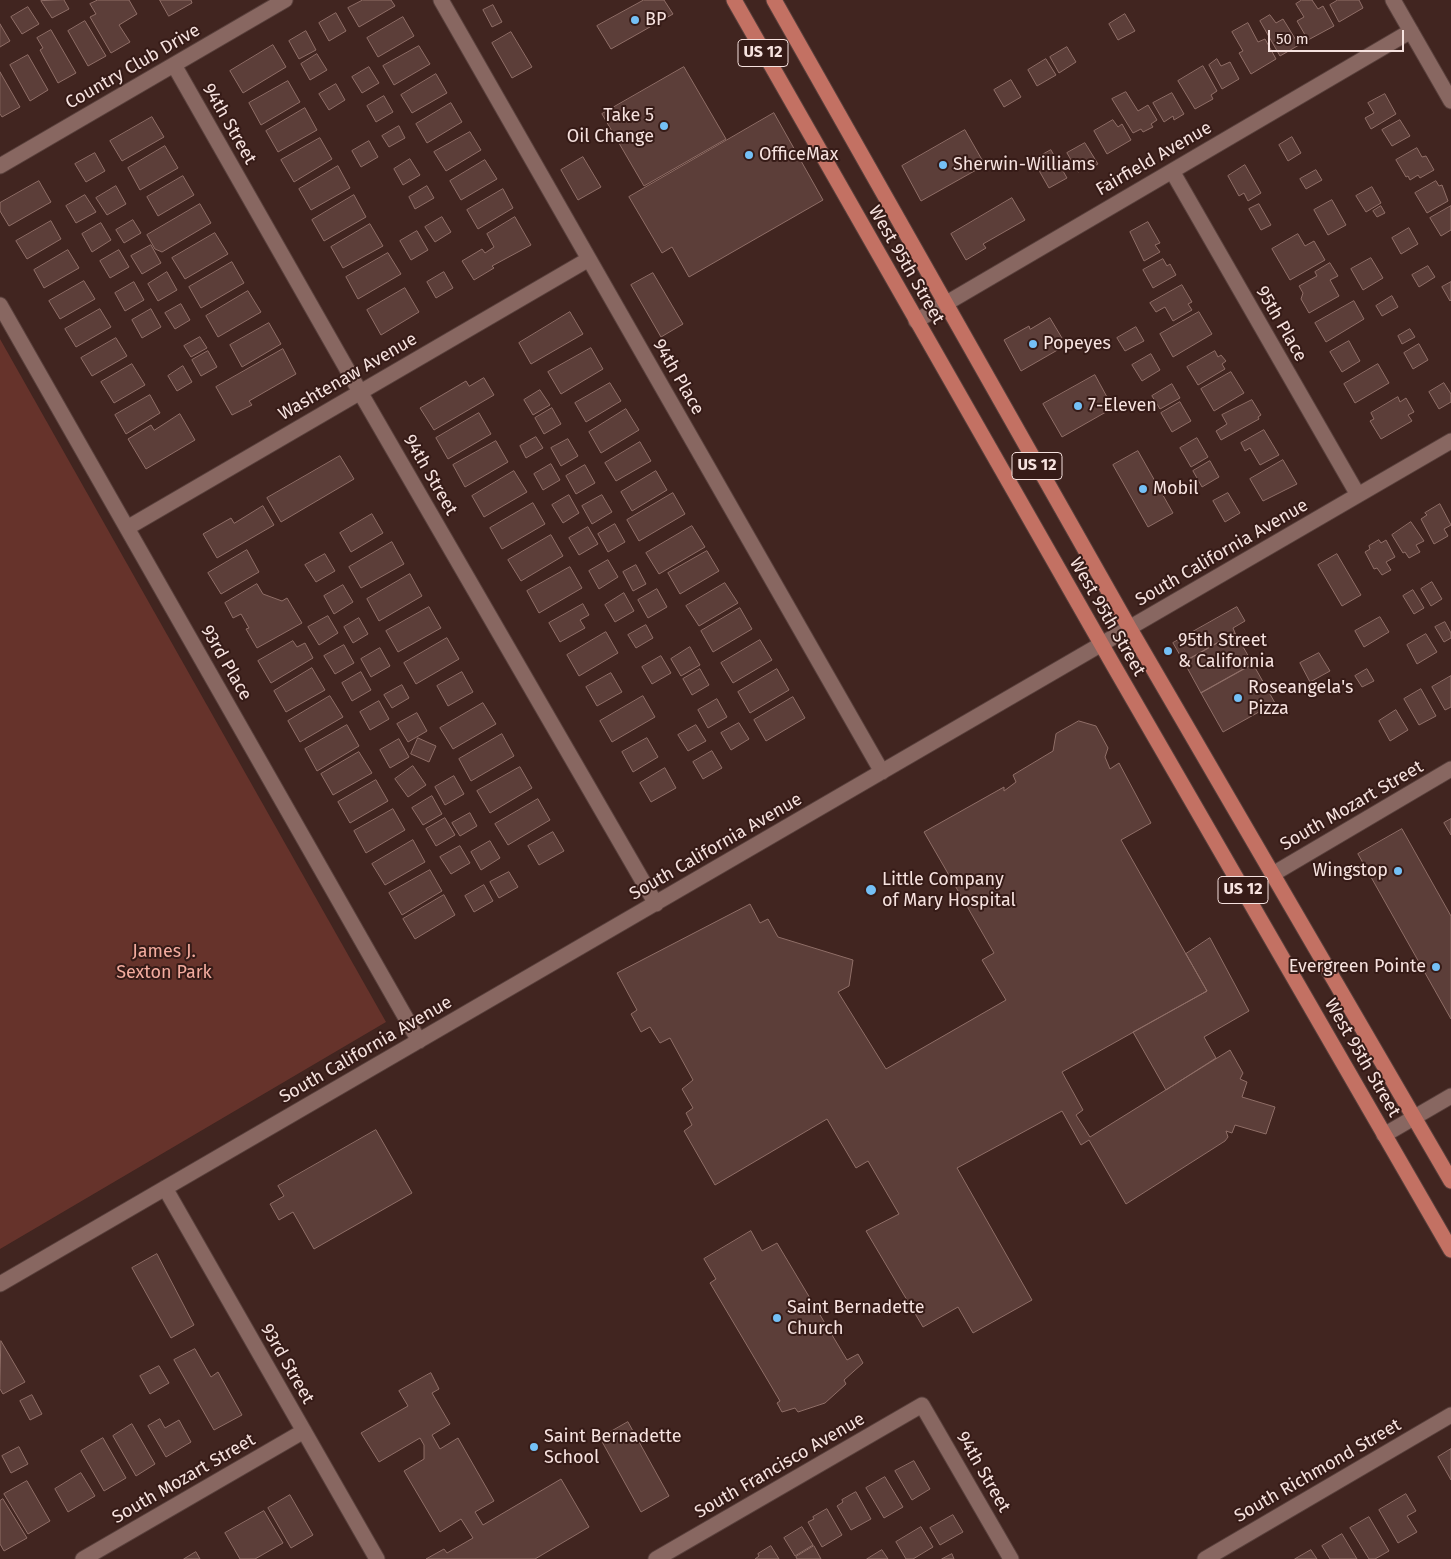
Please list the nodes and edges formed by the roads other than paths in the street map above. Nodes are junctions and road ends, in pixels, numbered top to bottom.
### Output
1 (285, 0) edge
2 (441, 0) edge
3 (734, 0) edge
4 (774, 0) edge
5 (1393, 0) edge
6 (1412, 31) junction
7 (174, 64) junction
8 (1451, 101) edge
9 (0, 166) edge
10 (1172, 171) junction
11 (589, 259) junction
12 (945, 303) junction
13 (0, 305) edge
14 (916, 321) junction
15 (360, 392) junction
16 (1451, 441) edge
17 (1358, 495) junction
18 (127, 528) junction
19 (1130, 629) junction
20 (1102, 645) junction
21 (1451, 769) edge
22 (882, 772) junction
23 (1273, 874) junction
24 (656, 904) junction
25 (420, 1040) junction
26 (1451, 1096) edge
27 (1414, 1118) junction
28 (1384, 1135) junction
29 (1451, 1181) edge
30 (165, 1188) junction
31 (1451, 1250) edge
32 (0, 1284) edge
33 (922, 1404) joint
34 (1451, 1415) edge
35 (304, 1431) junction
36 (83, 1559) edge
37 (377, 1559) edge
38 (656, 1559) edge
39 (1011, 1559) edge
40 (1205, 1559) edge

1 - 7 street, Country Club Drive
2 - 11 street, 94th Place
3 - 14 main road, West 95th Street / US 12
4 - 12 main road, West 95th Street / US 12
5 - 6 street
6 - 8 street
6 - 10 street, Fairfield Avenue
7 - 9 street, Country Club Drive
7 - 15 street, 94th Street
10 - 12 street, Fairfield Avenue
10 - 17 street, 95th Place
11 - 15 street, Washtenaw Avenue
11 - 22 street, 94th Place
12 - 14 street, Fairfield Avenue
12 - 19 main road, West 95th Street / US 12
13 - 18 street, 93rd Place
14 - 20 main road, West 95th Street / US 12
15 - 18 street, Washtenaw Avenue
15 - 24 street, 94th Street
16 - 17 street, South California Avenue
17 - 19 street, South California Avenue
18 - 25 street, 93rd Place
19 - 20 street, South California Avenue
19 - 23 main road, West 95th Street / US 12
20 - 22 street, South California Avenue
20 - 28 main road, West 95th Street / US 12
21 - 23 street, South Mozart Street
22 - 24 street, South California Avenue
23 - 27 main road, West 95th Street / US 12
24 - 25 street, South California Avenue
25 - 30 street, South California Avenue
26 - 27 street
27 - 28 street
27 - 29 main road, West 95th Street / US 12
28 - 31 main road, West 95th Street / US 12
30 - 32 street, South California Avenue
30 - 35 street, 93rd Street
33 - 38 street, South Francisco Avenue
33 - 39 street, 94th Street
34 - 40 street, South Richmond Street
35 - 36 street, South Mozart Street
35 - 37 street, 93rd Street

